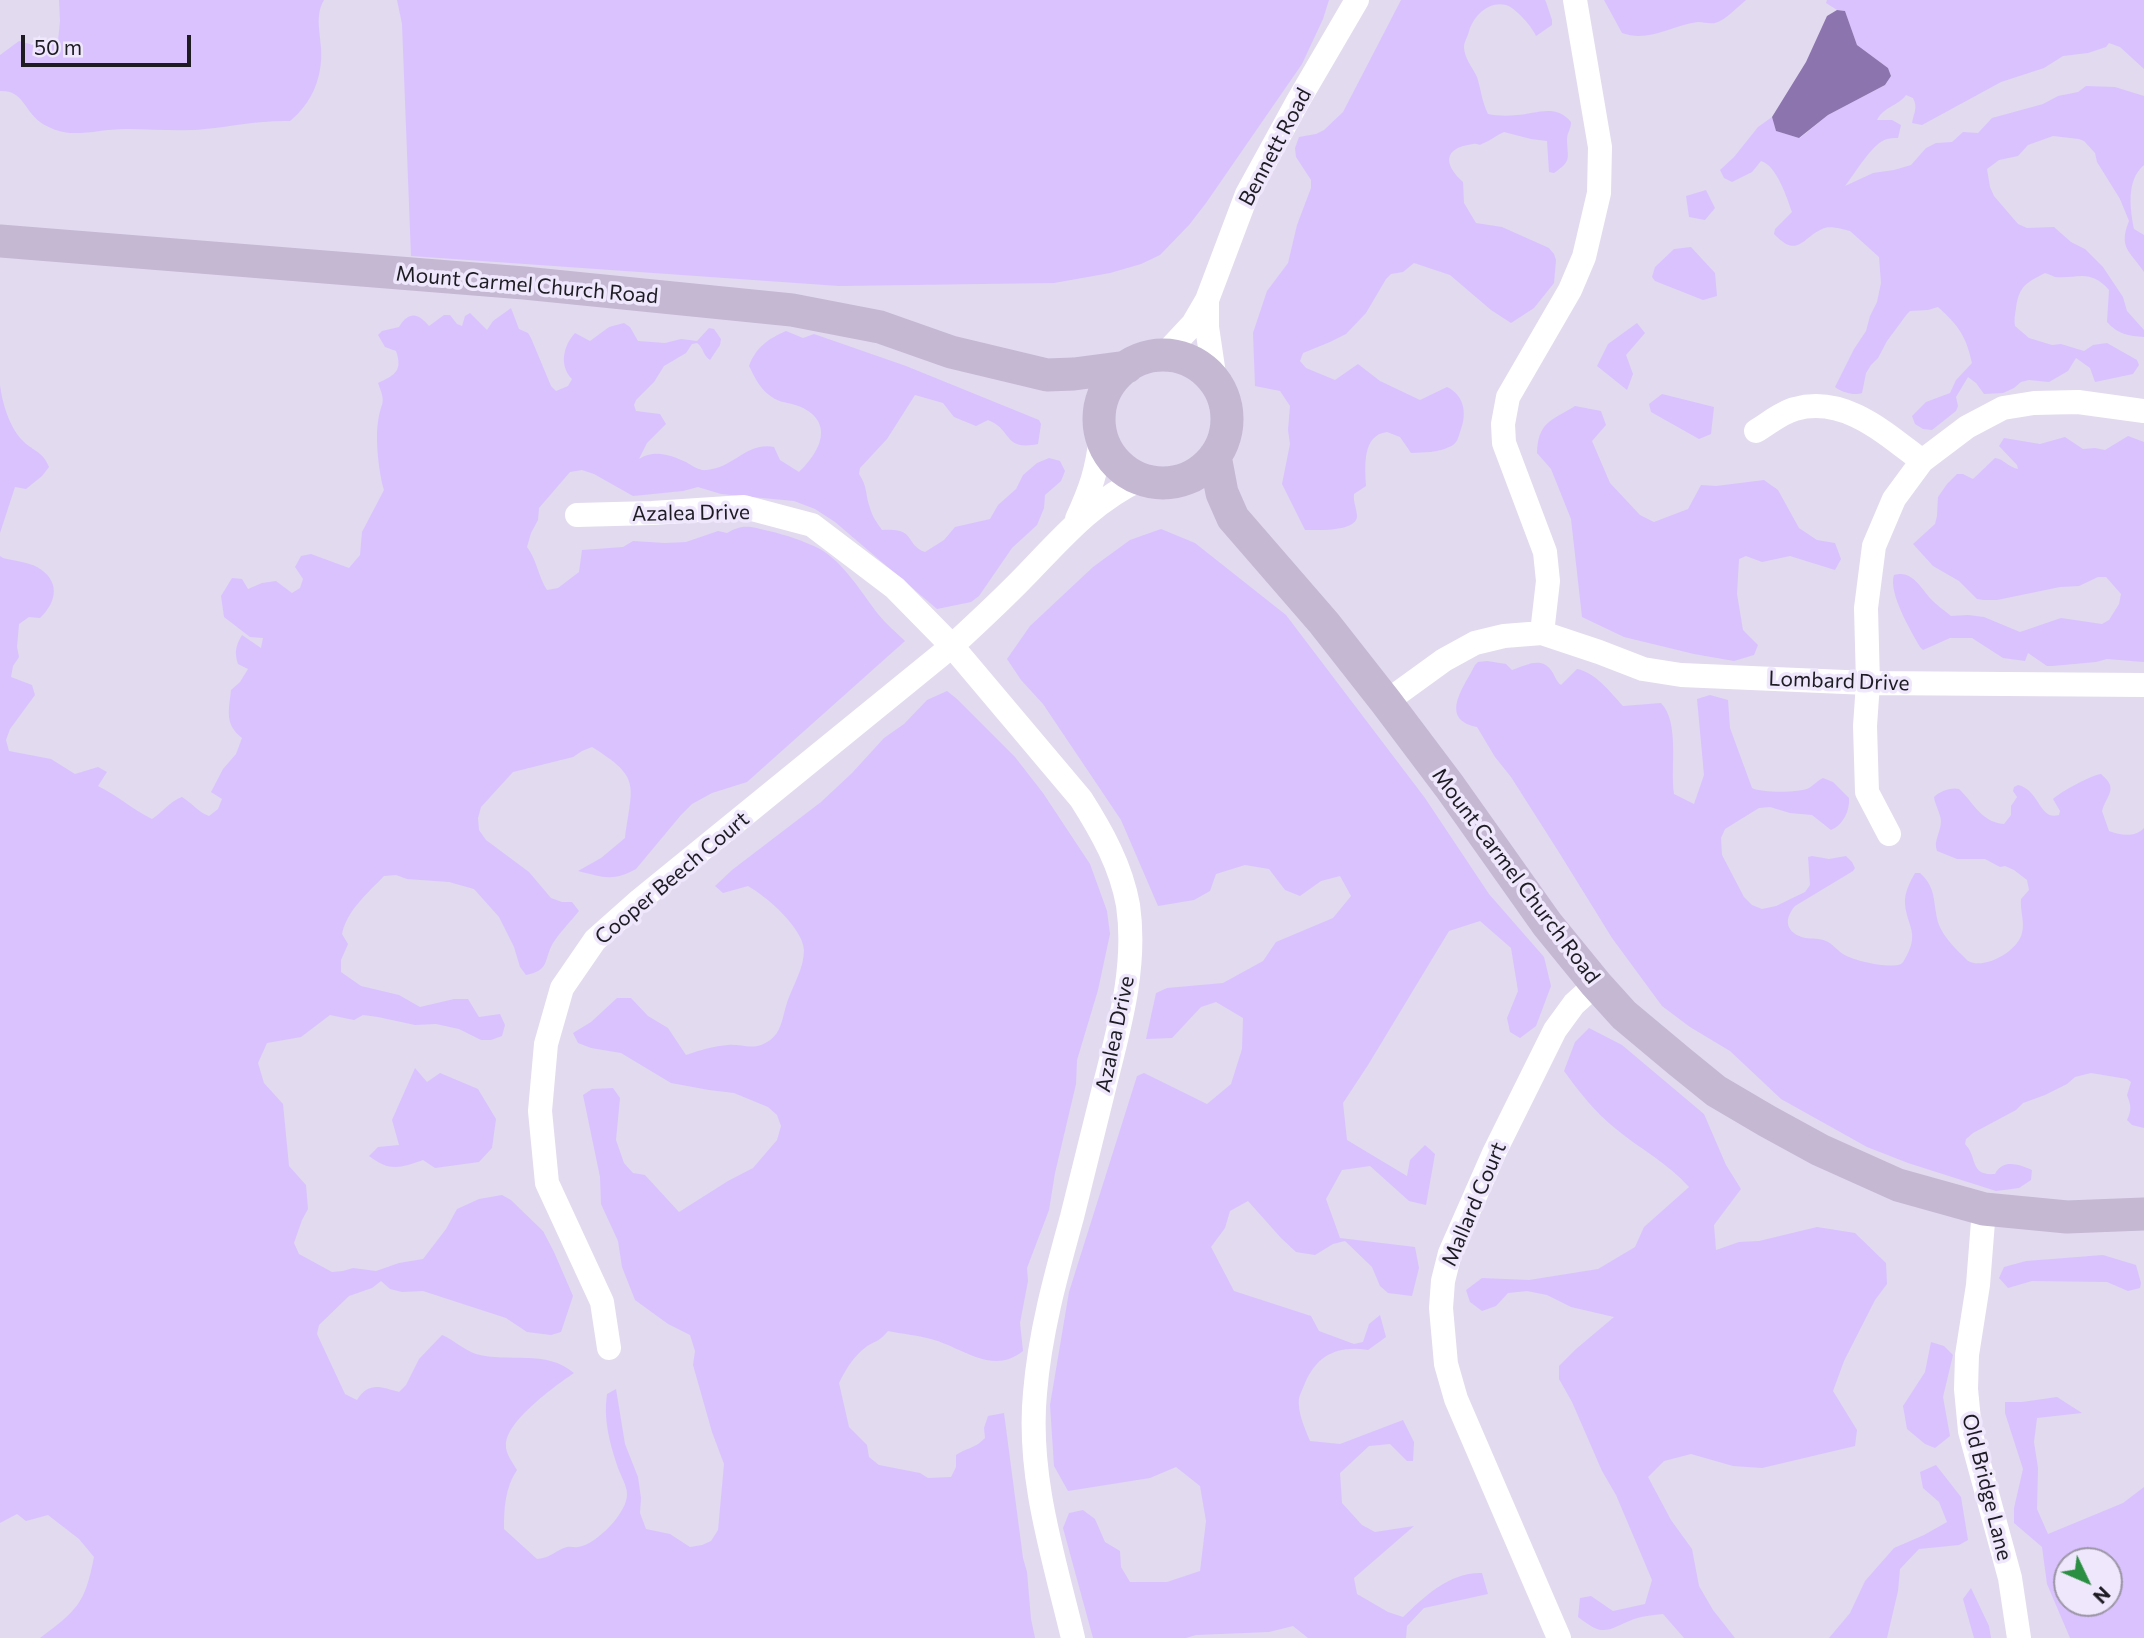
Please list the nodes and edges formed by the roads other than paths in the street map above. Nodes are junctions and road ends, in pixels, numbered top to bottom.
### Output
1 (1357, 0) edge
2 (1575, 0) edge
3 (0, 242) edge
4 (1207, 300) junction
5 (1164, 355) junction
6 (1127, 367) junction
7 (1047, 374) junction
8 (1215, 382) junction
9 (2144, 411) edge
10 (1100, 427) junction
11 (1756, 431) dead end
12 (1215, 456) junction
13 (1922, 461) junction
14 (1151, 481) junction
15 (578, 515) dead end
16 (1233, 518) junction
17 (1075, 523) junction
18 (1542, 633) junction
19 (952, 646) junction
20 (1868, 683) junction
21 (2144, 685) edge
22 (1386, 702) junction
23 (1889, 834) dead end
24 (1596, 984) junction
25 (1984, 1209) junction
26 (2144, 1214) edge
27 (609, 1348) dead end
28 (1073, 1638) edge
29 (1559, 1638) edge
30 (2019, 1638) edge

1 - 4 street, Bennett Road
2 - 18 street
3 - 7 main road, Mount Carmel Church Road
4 - 5 street, Bennett Road
4 - 8 street, Bennett Road
5 - 6 main road
5 - 8 main road
6 - 7 main road, Mount Carmel Church Road
6 - 10 main road
7 - 10 main road, Mount Carmel Church Road
8 - 12 main road
9 - 13 street
10 - 14 main road
10 - 17 street
11 - 13 street
12 - 14 main road
12 - 16 main road, Mount Carmel Church Road
13 - 20 street
14 - 16 main road, Mount Carmel Church Road
14 - 17 street
15 - 19 street, Azalea Drive
16 - 22 main road, Mount Carmel Church Road
17 - 19 street
18 - 20 street, Lombard Drive
18 - 22 street
19 - 27 street, Cooper Beech Court
19 - 28 street, Azalea Drive
20 - 21 street, Lombard Drive
20 - 23 street
22 - 24 main road, Mount Carmel Church Road
24 - 25 main road, Mount Carmel Church Road
24 - 29 street, Mallard Court
25 - 26 main road, Mount Carmel Church Road
25 - 30 street, Old Bridge Lane

